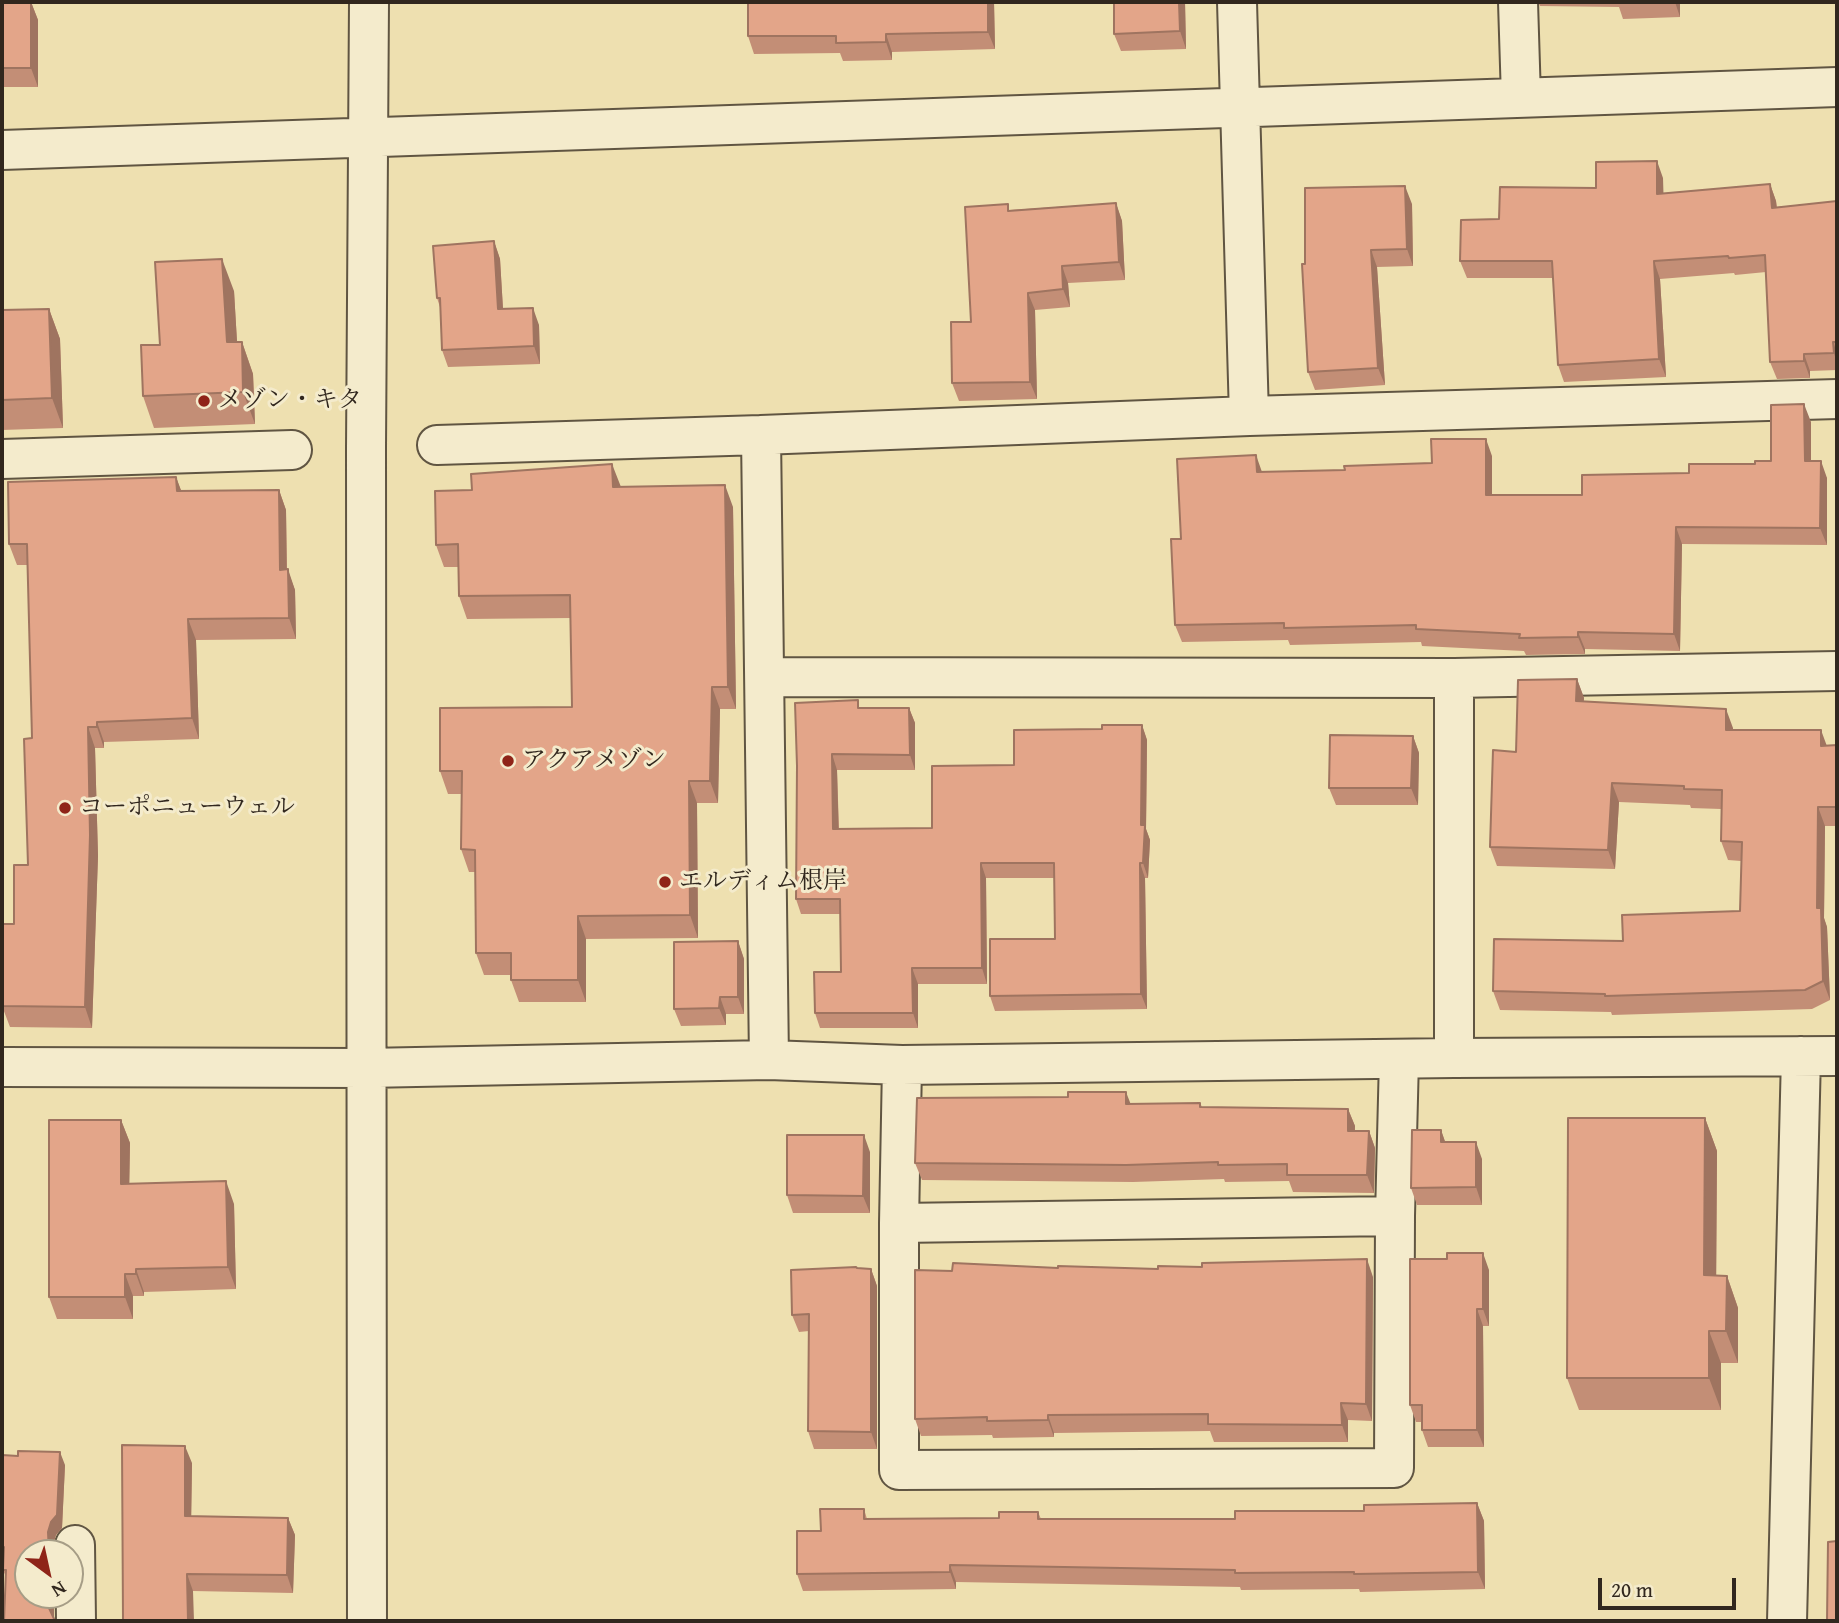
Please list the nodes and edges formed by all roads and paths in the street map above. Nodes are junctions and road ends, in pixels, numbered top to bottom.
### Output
1 (369, 2) edge
2 (1237, 2) edge
3 (1518, 2) edge
4 (1837, 87) edge
5 (1521, 98) junction
6 (1241, 107) junction
7 (368, 137) junction
8 (2, 150) edge
9 (1837, 399) edge
10 (1249, 416) junction
11 (761, 435) junction
12 (437, 445) dead end
13 (292, 450) dead end
14 (2, 459) edge
15 (1837, 671) edge
16 (765, 677) junction
17 (1454, 678) junction
18 (1819, 1056) edge
19 (1454, 1058) junction
20 (1399, 1059) junction
21 (769, 1060) junction
22 (902, 1065) junction
23 (2, 1068) edge
24 (366, 1068) junction
25 (1395, 1216) junction
26 (899, 1223) junction
27 (367, 1621) edge
28 (1787, 1621) edge

1 - 7 street
2 - 6 street
3 - 5 street
4 - 5 street
5 - 6 street
6 - 7 street
6 - 10 street
7 - 8 street
7 - 24 street
9 - 10 street
10 - 11 street
11 - 12 street
11 - 16 street
13 - 14 street
15 - 17 street
16 - 17 street
16 - 21 street
17 - 19 street
18 - 19 street
18 - 28 street
19 - 20 street
20 - 22 street
20 - 25 street
21 - 22 street
21 - 24 street
22 - 26 street
23 - 24 street
24 - 27 street
25 - 26 street
25 - 26 street

